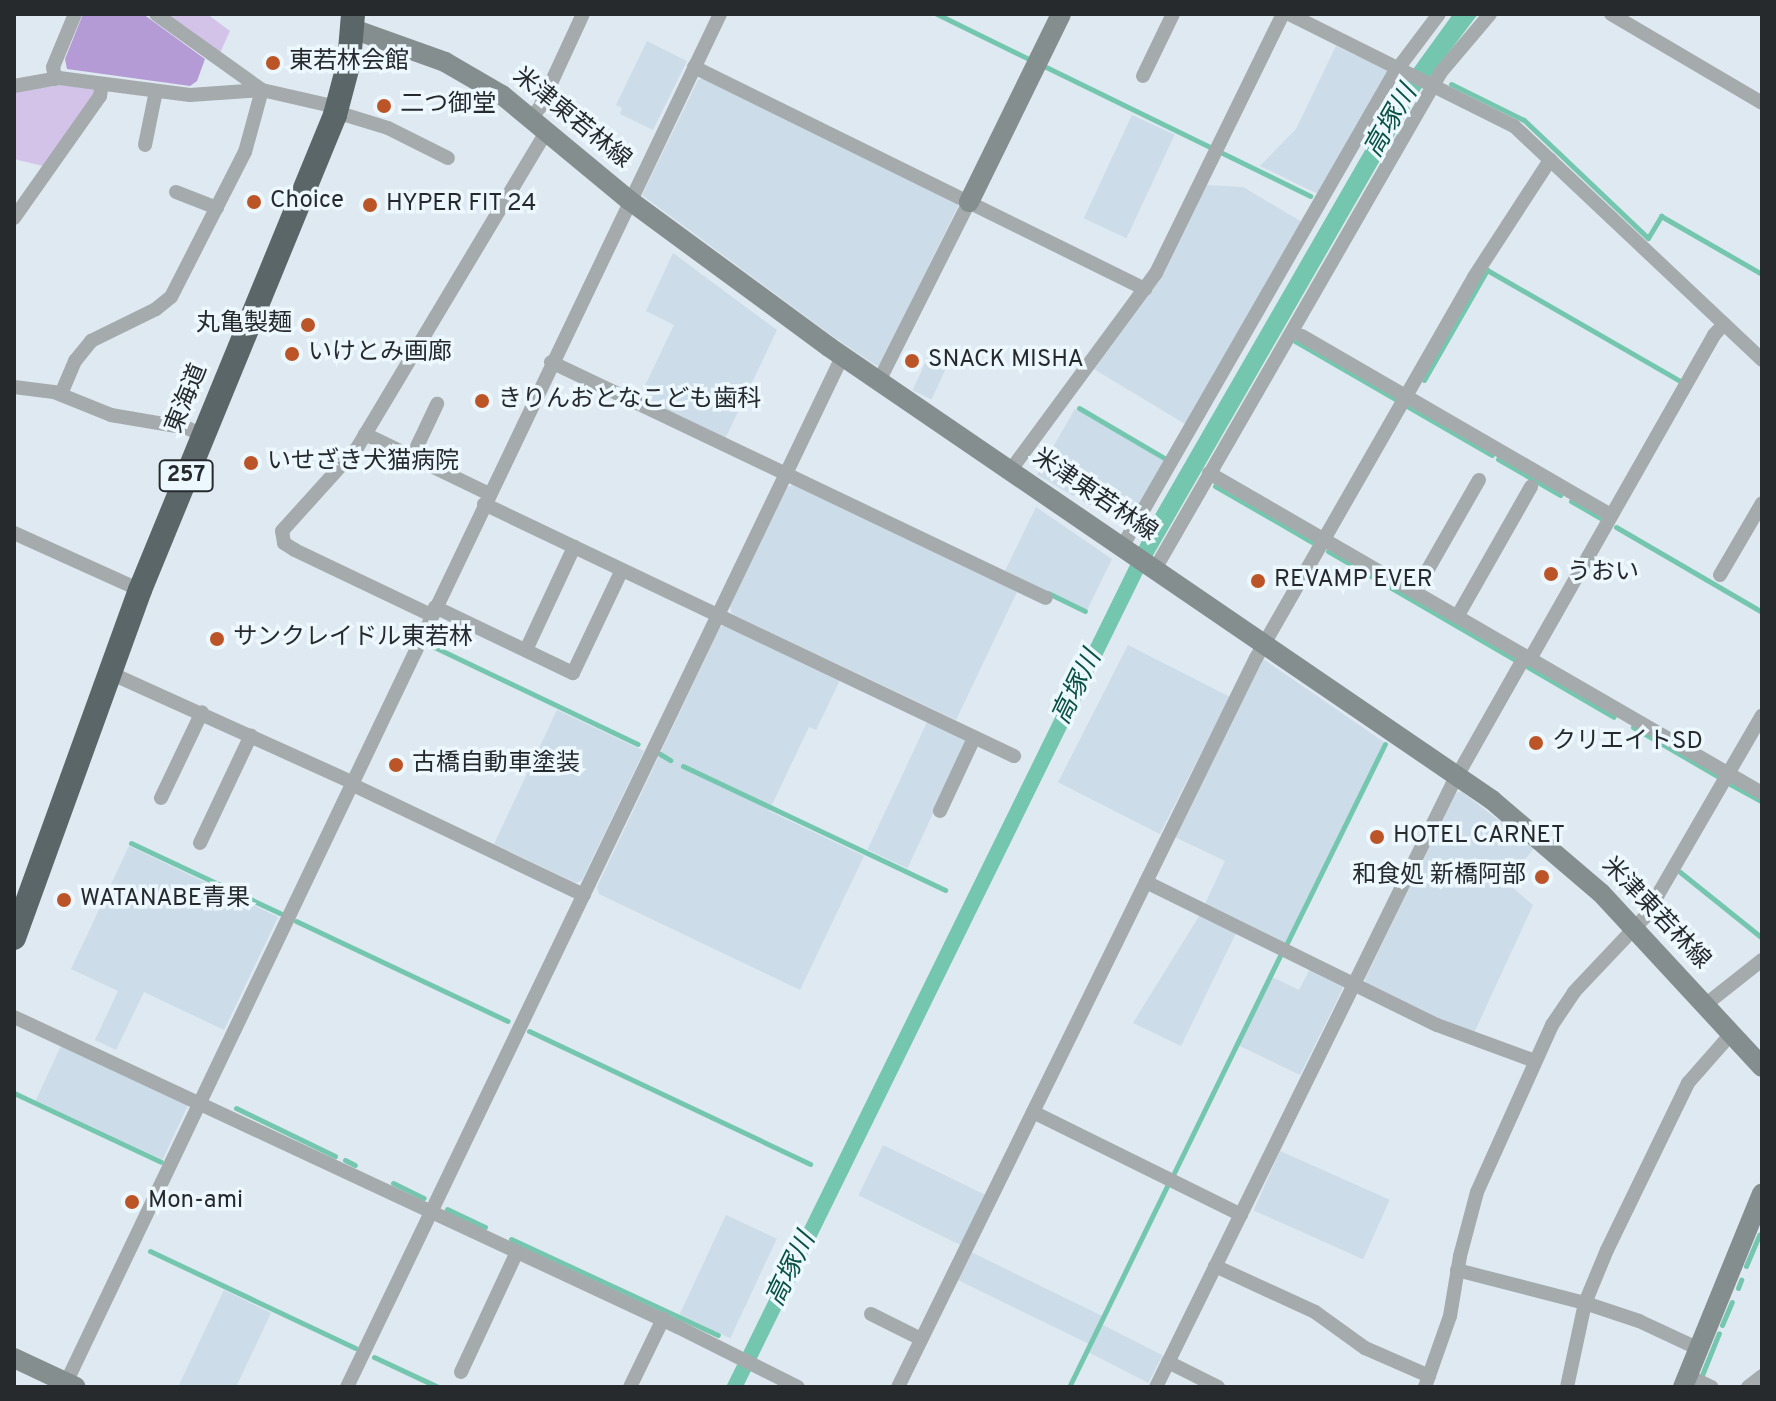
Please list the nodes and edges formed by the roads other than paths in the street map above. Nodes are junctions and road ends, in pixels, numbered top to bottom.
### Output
1 (75, 14) edge
2 (156, 14) edge
3 (583, 14) edge
4 (720, 14) edge
5 (1061, 14) edge
6 (1173, 14) edge
7 (1283, 14) edge
8 (1289, 14) edge
9 (1439, 14) edge
10 (1490, 14) edge
11 (1611, 14) edge
12 (353, 21) edge
13 (694, 67) junction
14 (1400, 69) junction
15 (1143, 76) dead end
16 (55, 79) junction
17 (102, 84) junction
18 (14, 86) edge
19 (1432, 86) junction
20 (262, 90) junction
21 (156, 91) junction
22 (1762, 103) edge
23 (336, 110) junction
24 (540, 124) junction
25 (145, 145) dead end
26 (448, 158) dead end
27 (1550, 160) junction
28 (176, 192) dead end
29 (629, 200) junction
30 (969, 202) junction
31 (217, 208) junction
32 (14, 218) edge
33 (1145, 289) junction
34 (1724, 324) junction
35 (1302, 336) dead end
36 (842, 357) junction
37 (1762, 360) edge
38 (551, 362) junction
39 (879, 381) junction
40 (14, 387) edge
41 (61, 394) junction
42 (1406, 396) junction
43 (437, 404) dead end
44 (365, 434) junction
45 (203, 435) junction
46 (412, 457) junction
47 (1010, 471) junction
48 (784, 473) junction
49 (1209, 473) junction
50 (1479, 480) dead end
51 (1531, 487) dead end
52 (487, 499) junction
53 (1762, 503) edge
54 (1611, 515) junction
55 (14, 533) edge
56 (1324, 540) junction
57 (574, 547) junction
58 (1125, 549) junction
59 (1154, 568) junction
60 (622, 570) junction
61 (1720, 575) dead end
62 (140, 590) junction
63 (1415, 592) junction
64 (1046, 598) dead end
65 (433, 611) junction
66 (717, 615) junction
67 (1457, 617) junction
68 (1264, 643) junction
69 (526, 650) junction
70 (1528, 658) junction
71 (108, 672) junction
72 (202, 712) junction
73 (1762, 715) edge
74 (251, 735) junction
75 (974, 738) junction
76 (1014, 756) dead end
77 (1728, 774) junction
78 (1458, 775) junction
79 (352, 783) junction
80 (1762, 793) edge
81 (161, 798) dead end
82 (940, 811) dead end
83 (200, 843) dead end
84 (1146, 882) junction
85 (584, 895) junction
86 (1635, 928) junction
87 (15, 931) edge
88 (1762, 960) edge
89 (1354, 984) junction
90 (1705, 1005) junction
91 (14, 1017) edge
92 (1731, 1034) junction
93 (1535, 1061) junction
94 (1762, 1067) edge
95 (200, 1102) junction
96 (1033, 1112) junction
97 (1762, 1193) edge
98 (431, 1212) junction
99 (1241, 1215) junction
100 (517, 1252) junction
101 (1215, 1266) junction
102 (1457, 1270) junction
103 (1585, 1303) junction
104 (871, 1314) dead end
105 (663, 1319) junction
106 (921, 1339) junction
107 (1699, 1349) junction
108 (14, 1358) edge
109 (1168, 1362) junction
110 (461, 1372) dead end
111 (1762, 1376) edge
112 (1427, 1381) edge
113 (1686, 1382) edge
114 (69, 1386) edge
115 (347, 1387) edge
116 (630, 1387) edge
117 (798, 1387) edge
118 (898, 1387) edge
119 (1156, 1387) edge
120 (1218, 1387) edge
121 (1567, 1387) edge
122 (1712, 1387) edge
123 (1748, 1387) edge

1 - 16 street
2 - 20 street
3 - 24 street
4 - 13 street
5 - 30 main road
6 - 15 street
7 - 33 street
8 - 14 street
9 - 14 street
10 - 19 street
11 - 22 street
12 - 23 highway, 東海道 / 257
12 - 24 main road, 米津東若林線
13 - 29 street
13 - 30 street
14 - 19 street
14 - 58 street
16 - 17 street
16 - 18 street
17 - 21 street
17 - 32 street
19 - 27 street
19 - 49 street
20 - 21 street
20 - 23 street
20 - 31 street
21 - 25 street
23 - 26 street
23 - 45 highway, 東海道 / 257
24 - 29 main road, 米津東若林線
24 - 44 street
27 - 34 street
27 - 42 street
28 - 31 street
29 - 36 main road, 米津東若林線
29 - 38 street
30 - 33 street
30 - 39 street
31 - 41 street
33 - 47 street
34 - 37 street
34 - 54 street
35 - 42 street
36 - 39 main road, 米津東若林線
36 - 48 street
38 - 48 street
38 - 52 street
39 - 47 main road, 米津東若林線
40 - 41 street
41 - 45 street
42 - 54 street
42 - 56 street
43 - 46 street
44 - 46 street
44 - 65 street
45 - 62 highway, 東海道 / 257
46 - 52 street
47 - 58 main road, 米津東若林線
48 - 64 street
48 - 66 street
49 - 56 street
49 - 59 street
50 - 63 street
51 - 67 street
52 - 57 street
52 - 65 street
53 - 61 street
54 - 70 street
55 - 62 street
56 - 63 street
56 - 68 street
57 - 60 street
57 - 69 street
58 - 59 main road, 米津東若林線
59 - 68 main road, 米津東若林線
60 - 66 street
60 - 69 street
62 - 71 highway, 東海道 / 257
63 - 67 street
65 - 69 street
65 - 79 street
66 - 75 street
66 - 85 street
67 - 70 street
68 - 78 main road, 米津東若林線
68 - 84 street
70 - 77 street
70 - 78 street
71 - 72 street
71 - 87 highway, 東海道 / 257
72 - 74 street
72 - 81 street
73 - 77 street
74 - 79 street
74 - 83 street
75 - 76 street
75 - 82 street
77 - 80 street
77 - 86 street
78 - 86 main road, 米津東若林線
78 - 89 street
79 - 85 street
79 - 95 street
84 - 89 street
84 - 96 street
85 - 98 street
86 - 90 main road, 米津東若林線
86 - 93 street
88 - 90 street
89 - 93 street
89 - 99 street
90 - 92 main road, 米津東若林線
91 - 95 street
92 - 94 main road, 米津東若林線
92 - 103 street
93 - 102 street
95 - 98 street
95 - 114 street
96 - 99 street
96 - 106 street
97 - 107 main road
98 - 100 street
98 - 115 street
99 - 101 street
100 - 105 street
100 - 110 street
101 - 109 street
101 - 112 street
102 - 103 street
102 - 112 street
103 - 107 street
103 - 121 street
104 - 106 street
105 - 116 street
105 - 117 street
106 - 118 street
107 - 113 main road
108 - 114 main road
109 - 119 street
109 - 120 street
111 - 123 street
113 - 122 street

